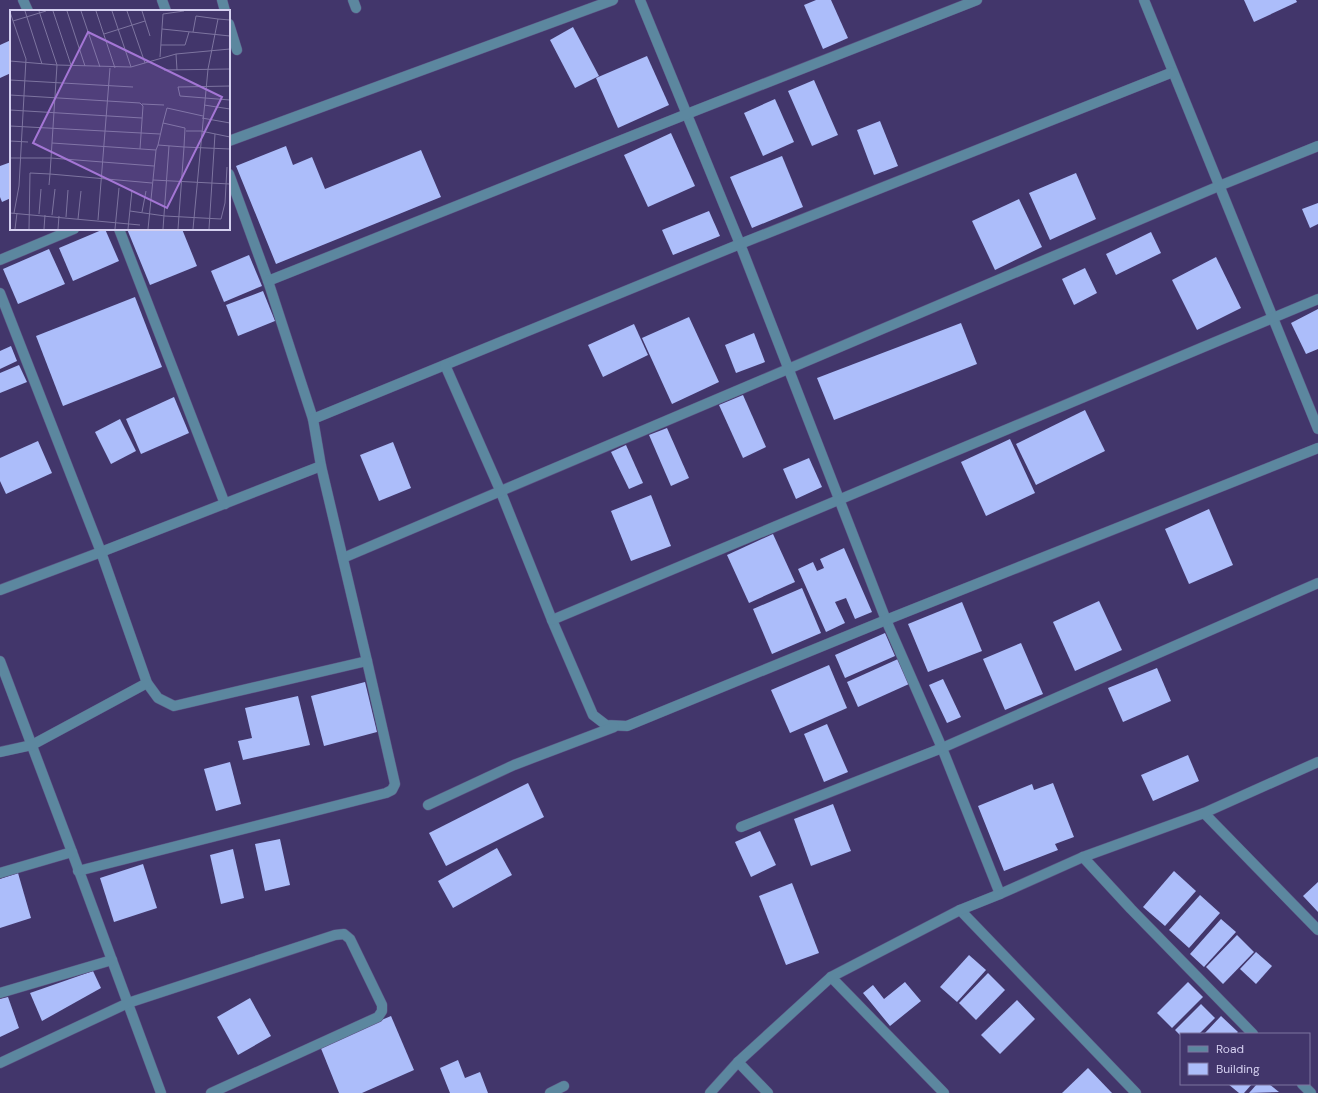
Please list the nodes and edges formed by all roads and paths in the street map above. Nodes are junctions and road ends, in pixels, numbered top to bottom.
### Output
1 (23, 0) edge
2 (162, 0) edge
3 (222, 0) edge
4 (613, 0) edge
5 (640, 0) edge
6 (976, 0) edge
7 (1144, 0) edge
8 (28, 10) edge
9 (166, 10) edge
10 (225, 10) edge
11 (230, 27) edge
12 (237, 50) dead end
13 (1173, 72) junction
14 (687, 114) junction
15 (230, 140) edge
16 (1318, 146) edge
17 (230, 177) edge
18 (1219, 186) junction
19 (72, 230) edge
20 (119, 230) edge
21 (740, 244) junction
22 (0, 260) edge
23 (268, 281) junction
24 (0, 293) edge
25 (1318, 299) edge
26 (1273, 318) junction
27 (445, 365) junction
28 (789, 370) junction
29 (313, 419) junction
30 (1318, 429) edge
31 (1318, 448) edge
32 (321, 466) junction
33 (500, 490) junction
34 (840, 499) junction
35 (225, 504) junction
36 (101, 552) junction
37 (343, 558) junction
38 (1318, 583) edge
39 (0, 590) edge
40 (552, 620) junction
41 (886, 620) junction
42 (0, 661) edge
43 (367, 661) junction
44 (147, 683) junction
45 (616, 726) junction
46 (32, 745) junction
47 (942, 748) junction
48 (0, 752) edge
49 (1318, 762) edge
50 (428, 805) dead end
51 (1204, 813) junction
52 (741, 827) dead end
53 (72, 852) junction
54 (1083, 857) junction
55 (78, 871) junction
56 (0, 873) edge
57 (1000, 894) junction
58 (960, 910) junction
59 (1318, 930) edge
60 (112, 960) junction
61 (831, 978) junction
62 (0, 993) edge
63 (128, 1003) junction
64 (1253, 1033) edge
65 (738, 1062) junction
66 (0, 1063) edge
67 (1303, 1085) edge
68 (564, 1086) dead end
69 (161, 1093) edge
70 (211, 1093) edge
71 (550, 1093) edge
72 (710, 1093) edge
73 (768, 1093) edge
74 (944, 1093) edge
75 (1136, 1093) edge
76 (1311, 1093) edge

1 - 8 street
2 - 9 street
3 - 10 street
4 - 15 street
5 - 14 street
6 - 14 street
7 - 13 street
11 - 12 street
13 - 18 street
13 - 21 street
14 - 21 street
14 - 23 street
16 - 18 street
17 - 23 street
18 - 26 street
18 - 28 street
19 - 22 street
20 - 35 street
21 - 27 street
21 - 28 street
23 - 29 street
24 - 36 street
25 - 26 street
26 - 30 street
26 - 34 street
27 - 29 street
27 - 33 street
28 - 33 street
28 - 34 street
29 - 32 street
31 - 41 street
32 - 35 street
32 - 37 street
33 - 37 street
33 - 40 street
34 - 40 street
34 - 41 street
35 - 36 street
36 - 39 street
36 - 44 street
37 - 43 street
38 - 47 street
40 - 45 street
41 - 45 street
41 - 47 street
42 - 46 street
43 - 44 street
43 - 55 street
44 - 46 street
45 - 50 street
46 - 48 street
46 - 53 street
47 - 52 street
47 - 57 street
49 - 51 street
51 - 54 street
51 - 59 street
53 - 55 street
53 - 56 street
54 - 57 street
54 - 64 street
55 - 60 street
57 - 58 street
58 - 61 street
58 - 75 street
60 - 62 street
60 - 63 street
61 - 65 street
61 - 74 street
63 - 66 street
63 - 69 street
63 - 70 street
65 - 72 street
65 - 73 street
67 - 76 street
68 - 71 street

